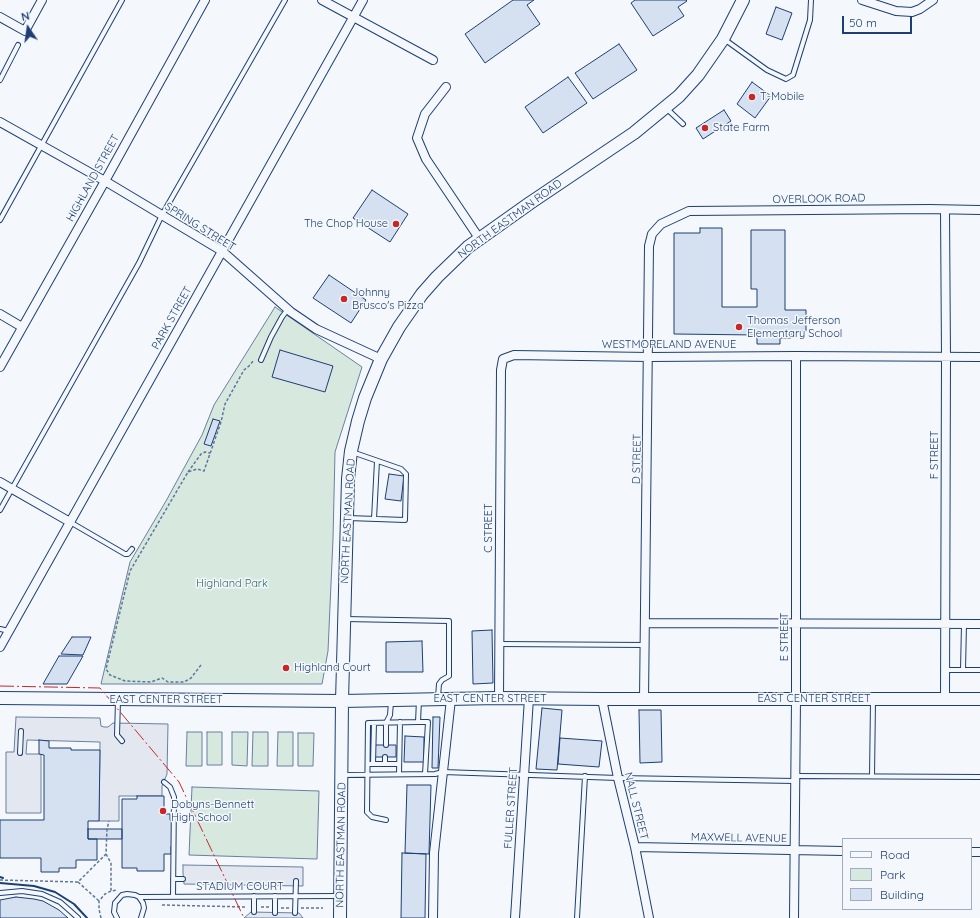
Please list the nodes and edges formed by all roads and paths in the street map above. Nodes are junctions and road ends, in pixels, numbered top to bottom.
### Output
1 (42, 0) edge
2 (122, 0) edge
3 (205, 0) edge
4 (286, 0) edge
5 (322, 0) edge
6 (364, 0) edge
7 (743, 0) edge
8 (811, 0) edge
9 (862, 0) edge
10 (933, 0) edge
11 (0, 17) edge
12 (353, 18) junction
13 (723, 39) junction
14 (18, 46) dead end
15 (432, 60) dead end
16 (0, 80) edge
17 (446, 87) dead end
18 (665, 108) junction
19 (0, 122) edge
20 (683, 124) dead end
21 (40, 145) junction
22 (104, 181) junction
23 (945, 210) junction
24 (980, 210) edge
25 (162, 216) junction
26 (0, 220) edge
27 (661, 224) joint
28 (479, 238) junction
29 (222, 251) junction
30 (288, 309) junction
31 (0, 314) edge
32 (22, 327) junction
33 (264, 352) junction
34 (796, 356) junction
35 (946, 356) junction
36 (649, 357) junction
37 (980, 357) edge
38 (381, 359) junction
39 (261, 360) dead end
40 (503, 360) joint
41 (0, 367) edge
42 (351, 451) junction
43 (210, 453) junction
44 (377, 461) junction
45 (188, 472) junction
46 (0, 482) edge
47 (11, 489) junction
48 (0, 510) edge
49 (346, 518) junction
50 (374, 519) junction
51 (70, 522) junction
52 (132, 549) dead end
53 (344, 619) junction
54 (646, 623) junction
55 (945, 623) junction
56 (796, 624) junction
57 (964, 624) junction
58 (980, 624) edge
59 (0, 629) edge
60 (9, 631) junction
61 (499, 644) junction
62 (645, 644) junction
63 (0, 647) edge
64 (201, 665) dead end
65 (945, 670) junction
66 (963, 670) junction
67 (980, 670) edge
68 (0, 698) edge
69 (499, 698) junction
70 (529, 698) junction
71 (118, 699) junction
72 (438, 699) junction
73 (451, 699) junction
74 (602, 699) junction
75 (644, 699) junction
76 (796, 699) junction
77 (873, 699) junction
78 (980, 699) edge
79 (391, 700) junction
80 (419, 700) junction
81 (945, 700) junction
82 (342, 701) junction
83 (400, 722) junction
84 (418, 722) junction
85 (374, 723) junction
86 (386, 723) junction
87 (21, 732) dead end
88 (122, 741) dead end
89 (386, 745) dead end
90 (20, 753) dead end
91 (385, 757) dead end
92 (368, 764) junction
93 (373, 764) junction
94 (385, 764) junction
95 (399, 764) junction
96 (443, 772) junction
97 (399, 774) junction
98 (426, 774) junction
99 (342, 775) junction
100 (368, 775) junction
101 (524, 775) junction
102 (585, 776) junction
103 (872, 776) junction
104 (980, 777) edge
105 (618, 778) junction
106 (795, 778) junction
107 (164, 782) dead end
108 (386, 820) dead end
109 (109, 821) dead end
110 (635, 847) junction
111 (795, 850) junction
112 (842, 851) edge
113 (106, 854) junction
114 (173, 879) junction
115 (183, 879) dead end
116 (0, 880) edge
117 (296, 881) dead end
118 (78, 882) junction
119 (111, 891) dead end
120 (0, 893) edge
121 (254, 896) junction
122 (275, 896) junction
123 (296, 896) junction
124 (340, 896) junction
125 (139, 897) junction
126 (173, 897) junction
127 (99, 901) dead end
128 (162, 905) dead end
129 (254, 907) junction
130 (275, 908) junction
131 (296, 908) junction
132 (323, 908) dead end
133 (254, 912) dead end
134 (275, 913) dead end
135 (295, 913) dead end
136 (78, 918) edge
137 (116, 918) edge
138 (141, 918) edge
139 (340, 918) edge
140 (433, 918) edge
141 (515, 918) edge
142 (577, 918) edge
143 (649, 918) edge
144 (794, 918) edge

1 - 11 street
2 - 21 lane
3 - 22 street, HIGHLAND STREET
4 - 25 lane
5 - 12 street
6 - 12 street, PARK STREET
7 - 13 main road, NORTH EASTMAN ROAD
8 - 13 lane
9 - 10 street
12 - 15 street
12 - 29 street, PARK STREET
13 - 18 main road, NORTH EASTMAN ROAD
14 - 16 lane
17 - 28 street
18 - 20 lane
18 - 28 main road, NORTH EASTMAN ROAD
19 - 21 street, SPRING STREET
21 - 22 street, SPRING STREET
21 - 26 lane
22 - 25 street, SPRING STREET
22 - 32 street, HIGHLAND STREET
23 - 24 street, OVERLOOK ROAD
23 - 27 street, OVERLOOK ROAD
23 - 35 street, F STREET
25 - 29 street, SPRING STREET
25 - 47 lane
27 - 36 street, D STREET
28 - 38 main road, NORTH EASTMAN ROAD
29 - 30 street, SPRING STREET
29 - 51 street, PARK STREET
30 - 33 lane
30 - 38 street, SPRING STREET
31 - 32 street
32 - 41 street, HIGHLAND STREET
33 - 39 lane
33 - 43 path
34 - 35 street, WESTMORELAND AVENUE
34 - 36 street, WESTMORELAND AVENUE
34 - 56 street, E STREET
35 - 37 street, WESTMORELAND AVENUE
35 - 55 street, F STREET
36 - 40 street, WESTMORELAND AVENUE
36 - 54 street, D STREET
38 - 42 main road, NORTH EASTMAN ROAD
40 - 61 street, C STREET
42 - 44 lane
42 - 49 main road, NORTH EASTMAN ROAD
43 - 45 path
43 - 45 path
44 - 50 lane
44 - 50 lane
45 - 64 path
46 - 47 street
47 - 48 lane
47 - 51 street
49 - 50 lane
49 - 53 main road, NORTH EASTMAN ROAD
51 - 52 lane
51 - 60 street, PARK STREET
53 - 72 lane
53 - 82 main road, NORTH EASTMAN ROAD
54 - 56 street
54 - 62 street, D STREET
55 - 56 street
55 - 57 street
55 - 65 street, F STREET
56 - 76 street, E STREET
57 - 58 street
57 - 66 lane
59 - 60 lane
60 - 63 street, PARK STREET
61 - 62 lane
61 - 69 street, C STREET
62 - 75 street, D STREET
65 - 66 lane
65 - 81 street, F STREET
66 - 67 lane
68 - 71 main road, EAST CENTER STREET
69 - 70 main road, EAST CENTER STREET
69 - 73 main road, EAST CENTER STREET
70 - 74 main road, EAST CENTER STREET
70 - 101 street, FULLER STREET
71 - 82 main road, EAST CENTER STREET
71 - 88 lane
72 - 73 main road, EAST CENTER STREET
72 - 80 main road, EAST CENTER STREET
73 - 96 street
74 - 75 main road, EAST CENTER STREET
74 - 105 street, NALL STREET
75 - 76 main road, EAST CENTER STREET
76 - 77 main road, EAST CENTER STREET
76 - 106 street, E STREET
77 - 81 main road, EAST CENTER STREET
77 - 103 lane
78 - 81 main road, EAST CENTER STREET
79 - 80 main road, EAST CENTER STREET
79 - 82 main road, EAST CENTER STREET
79 - 86 lane
80 - 84 lane
82 - 99 main road, NORTH EASTMAN ROAD
83 - 84 lane
83 - 86 lane
83 - 95 lane
84 - 98 lane
85 - 86 lane
85 - 92 lane
85 - 93 lane
86 - 89 lane
87 - 90 lane
91 - 94 lane
92 - 93 lane
92 - 100 lane
93 - 94 lane
94 - 95 lane
95 - 97 lane
96 - 98 lane
96 - 101 lane
96 - 140 street
97 - 98 lane
97 - 100 lane
99 - 100 lane
99 - 124 main road, NORTH EASTMAN ROAD
100 - 108 lane
101 - 102 lane
101 - 141 street, FULLER STREET
102 - 105 lane
102 - 142 lane
103 - 104 lane
103 - 106 lane
105 - 106 lane
105 - 110 street, NALL STREET
106 - 111 street, E STREET
107 - 114 lane
109 - 113 path
110 - 111 street, MAXWELL AVENUE
110 - 143 street, NALL STREET
111 - 112 street, MAXWELL AVENUE
111 - 144 street, E STREET
113 - 118 path
113 - 119 path
114 - 115 lane
114 - 126 lane
116 - 118 path
117 - 123 lane
118 - 127 path
120 - 136 lane
121 - 122 lane, STADIUM COURT
121 - 126 lane, STADIUM COURT
121 - 129 lane
122 - 123 lane, STADIUM COURT
122 - 130 lane
123 - 124 lane, STADIUM COURT
123 - 131 lane
124 - 139 main road, NORTH EASTMAN ROAD
125 - 126 lane, STADIUM COURT
125 - 137 lane, STADIUM COURT
125 - 138 lane
128 - 129 path
129 - 130 path
129 - 133 lane
130 - 131 path
130 - 134 lane
131 - 132 path
131 - 135 lane

